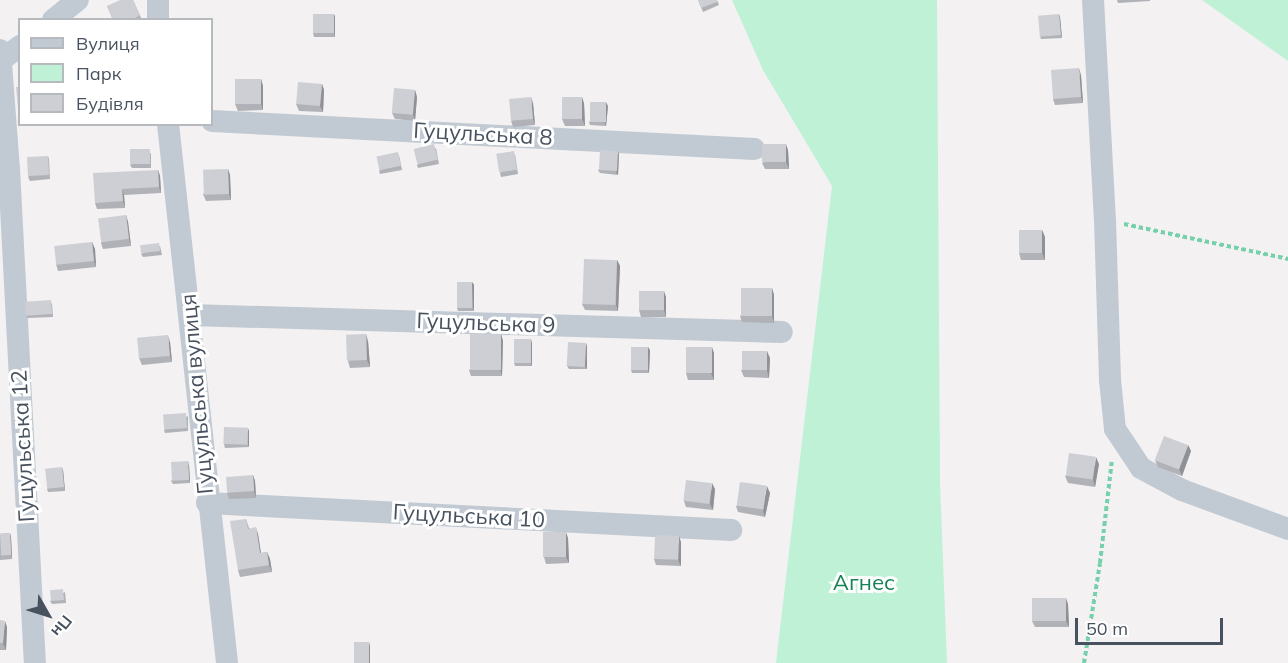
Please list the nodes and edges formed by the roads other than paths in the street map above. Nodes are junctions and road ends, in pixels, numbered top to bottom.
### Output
1 (78, 0) edge
2 (158, 0) edge
3 (1093, 0) edge
4 (56, 18) edge
5 (158, 18) edge
6 (5, 54) edge
7 (213, 121) edge
8 (168, 126) edge
9 (754, 149) dead end
10 (190, 315) junction
11 (782, 332) dead end
12 (207, 503) junction
13 (1288, 529) edge
14 (731, 530) dead end
15 (35, 663) edge
16 (226, 663) edge

1 - 4 street
2 - 5 street
3 - 13 street
6 - 15 street, Гуцульська 12
7 - 9 street, Гуцульська 8
8 - 10 street, Гуцульська вулиця
10 - 11 street, Гуцульська 9
10 - 12 street, Гуцульська вулиця
12 - 14 street, Гуцульська 10
12 - 16 street, Гуцульська вулиця

